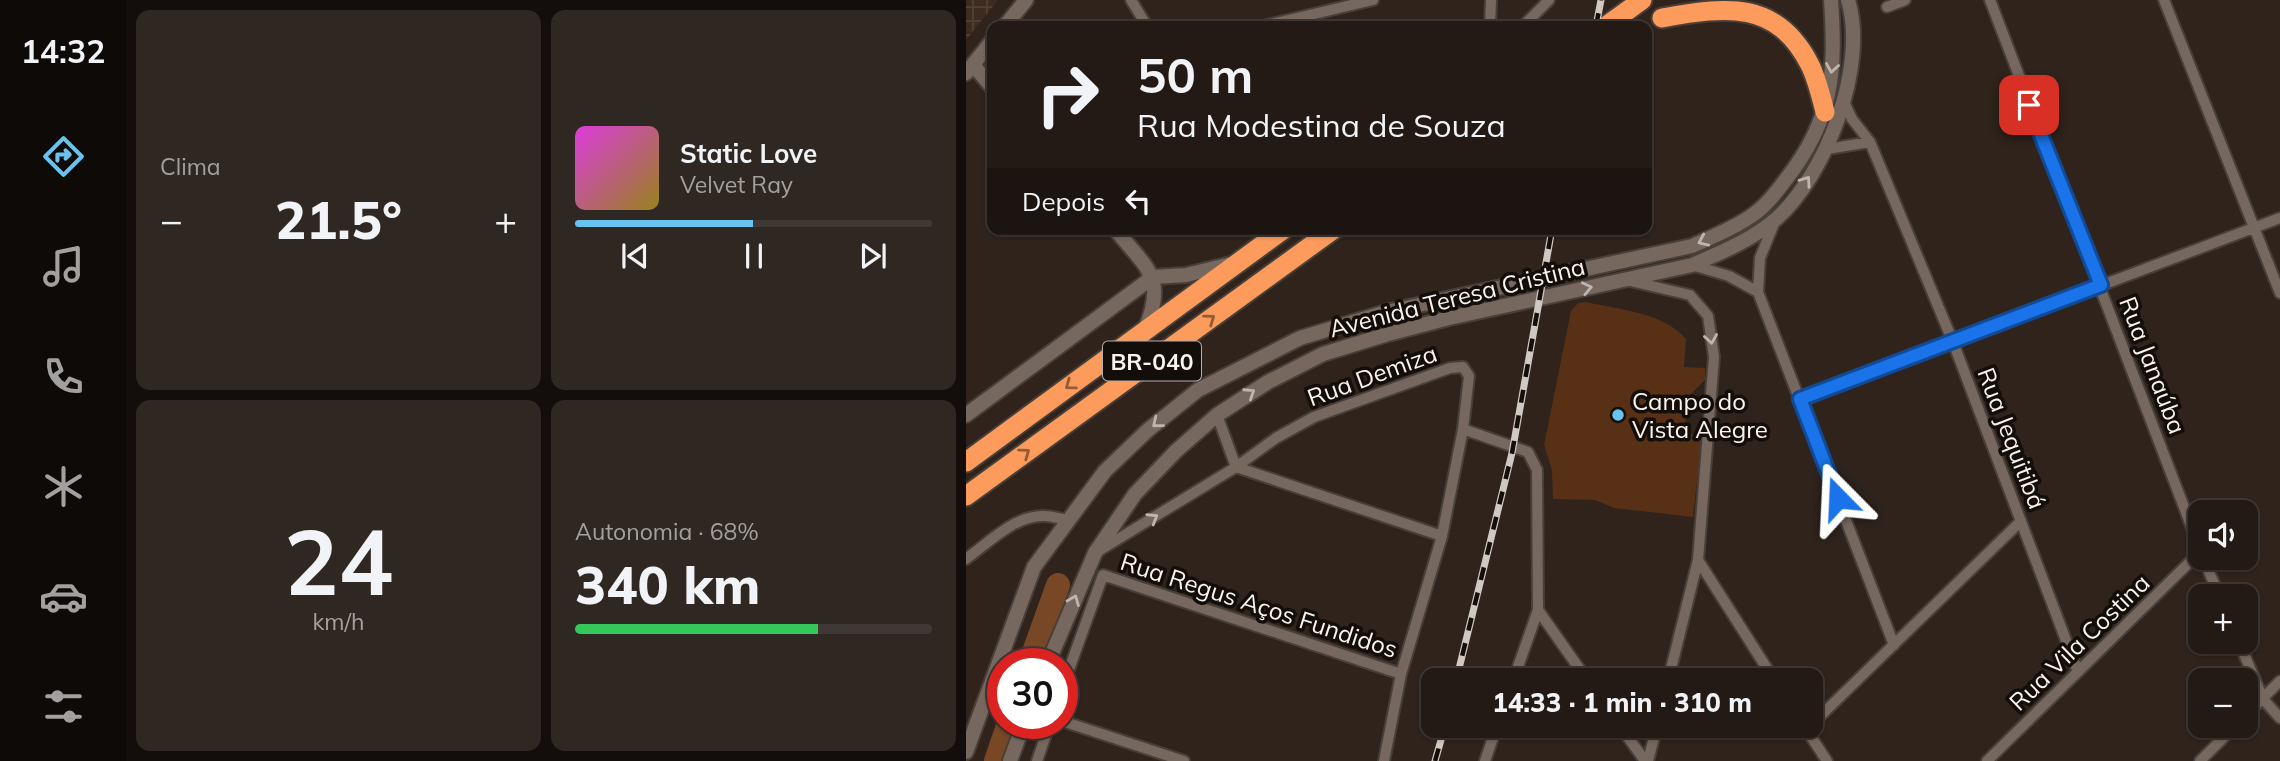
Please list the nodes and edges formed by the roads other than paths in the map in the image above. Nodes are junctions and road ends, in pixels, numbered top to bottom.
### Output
1 (1026, 0) edge
2 (1131, 0) edge
3 (1373, 0) edge
4 (1491, 0) edge
5 (1549, 0) edge
6 (1634, 0) edge
7 (1642, 0) edge
8 (1687, 0) edge
9 (1831, 0) edge
10 (1848, 0) edge
11 (1905, 0) edge
12 (1990, 0) edge
13 (2164, 0) edge
14 (1887, 7) dead end
15 (1008, 21) edge
16 (1144, 21) edge
17 (1284, 21) edge
18 (1490, 21) edge
19 (1528, 21) edge
20 (1612, 21) edge
21 (1613, 21) edge
22 (1654, 23) edge
23 (987, 47) edge
24 (970, 69) edge
25 (987, 83) edge
26 (1843, 100) junction
27 (1825, 112) junction
28 (1870, 142) junction
29 (1827, 149) junction
30 (2280, 218) edge
31 (1776, 219) junction
32 (2255, 226) junction
33 (1120, 235) edge
34 (1275, 235) edge
35 (1326, 235) edge
36 (1237, 262) junction
37 (1692, 265) junction
38 (1153, 277) junction
39 (1625, 280) junction
40 (2101, 285) junction
41 (1758, 292) junction
42 (2280, 293) edge
43 (1145, 330) junction
44 (1953, 342) junction
45 (1800, 399) junction
46 (966, 415) edge
47 (1217, 415) junction
48 (1463, 429) junction
49 (966, 462) edge
50 (1237, 467) junction
51 (967, 496) edge
52 (2188, 519) edge
53 (1067, 520) junction
54 (2021, 522) junction
55 (1442, 536) junction
56 (1095, 553) junction
57 (966, 559) edge
58 (1698, 560) junction
59 (2188, 563) edge
60 (1538, 610) junction
61 (1894, 645) junction
62 (1054, 648) edge
63 (1077, 648) edge
64 (2244, 654) edge
65 (1518, 668) edge
66 (1579, 668) edge
67 (1671, 668) edge
68 (1767, 668) edge
69 (2078, 672) junction
70 (1401, 674) junction
71 (2280, 681) edge
72 (2263, 699) junction
73 (2258, 704) edge
74 (1823, 713) edge
75 (2280, 718) edge
76 (1078, 726) edge
77 (1493, 738) edge
78 (1629, 738) edge
79 (1654, 738) edge
80 (1814, 738) edge
81 (2223, 738) edge
82 (1018, 739) edge
83 (1045, 739) edge
84 (966, 752) edge
85 (1010, 761) edge
86 (1037, 761) edge
87 (1184, 761) edge
88 (1384, 761) edge
89 (1485, 761) edge
90 (1647, 761) edge
91 (1827, 761) edge
92 (1987, 761) edge
93 (2200, 761) edge

1 - 15 main road
2 - 16 street
3 - 17 street
4 - 18 street
5 - 19 street
6 - 20 highway
7 - 21 highway
8 - 22 highway
9 -> 27 main road, Avenida Teresa Cristina
10 - 26 main road, Avenida Teresa Cristina
11 - 14 street
12 - 40 street, Rua Janaúba
13 - 32 street
22 - 27 highway
23 - 24 main road
24 - 25 main road
26 - 28 street, Rua Jequitibá
26 - 29 main road, Avenida Teresa Cristina
27 -> 53 main road, Avenida Teresa Cristina
28 - 29 street
28 - 44 street, Rua Jequitibá
31 -> 29 main road, Avenida Teresa Cristina
30 - 32 street
31 - 37 main road, Avenida Teresa Cristina
31 - 41 street
32 - 40 street
32 - 42 street
33 - 38 main road
34 - 36 highway, BR-040
51 -> 35 highway, BR-040
36 - 38 main road
36 - 43 highway, BR-040
37 - 39 main road, Avenida Teresa Cristina
37 - 41 street
38 - 43 main road
38 - 46 main road
47 -> 39 main road, Avenida Teresa Cristina
39 -> 58 street
40 - 44 street
40 - 52 street, Rua Janaúba
41 - 45 street
43 -> 49 highway, BR-040
44 - 45 street
44 - 54 street, Rua Jequitibá
45 - 61 street
47 - 50 street
47 - 56 main road, Avenida Teresa Cristina
48 - 50 street, Rua Demiza
48 - 55 street, Rua Demiza
48 - 60 street
50 - 55 street
56 -> 50 street, Rua Demiza
53 - 57 street
53 - 84 main road, Avenida Teresa Cristina
54 - 61 street
54 - 69 street, Rua Jequitibá
55 - 70 street, Rua Demiza
62 -> 56 main road, Avenida Teresa Cristina
58 - 67 street
58 - 68 street
59 - 69 street, Rua Vila Costina
60 - 65 street
60 - 66 street
61 - 74 street
63 - 70 street, Rua Regus Aços Fundidos
64 - 72 street
69 - 92 street, Rua Vila Costina
70 - 88 street, Rua Demiza
71 - 72 street
72 - 73 street
72 - 75 street
76 - 87 street
77 - 89 street
78 - 90 street
79 - 90 street
80 - 91 street
81 - 93 street
82 - 85 main road
83 - 86 street

